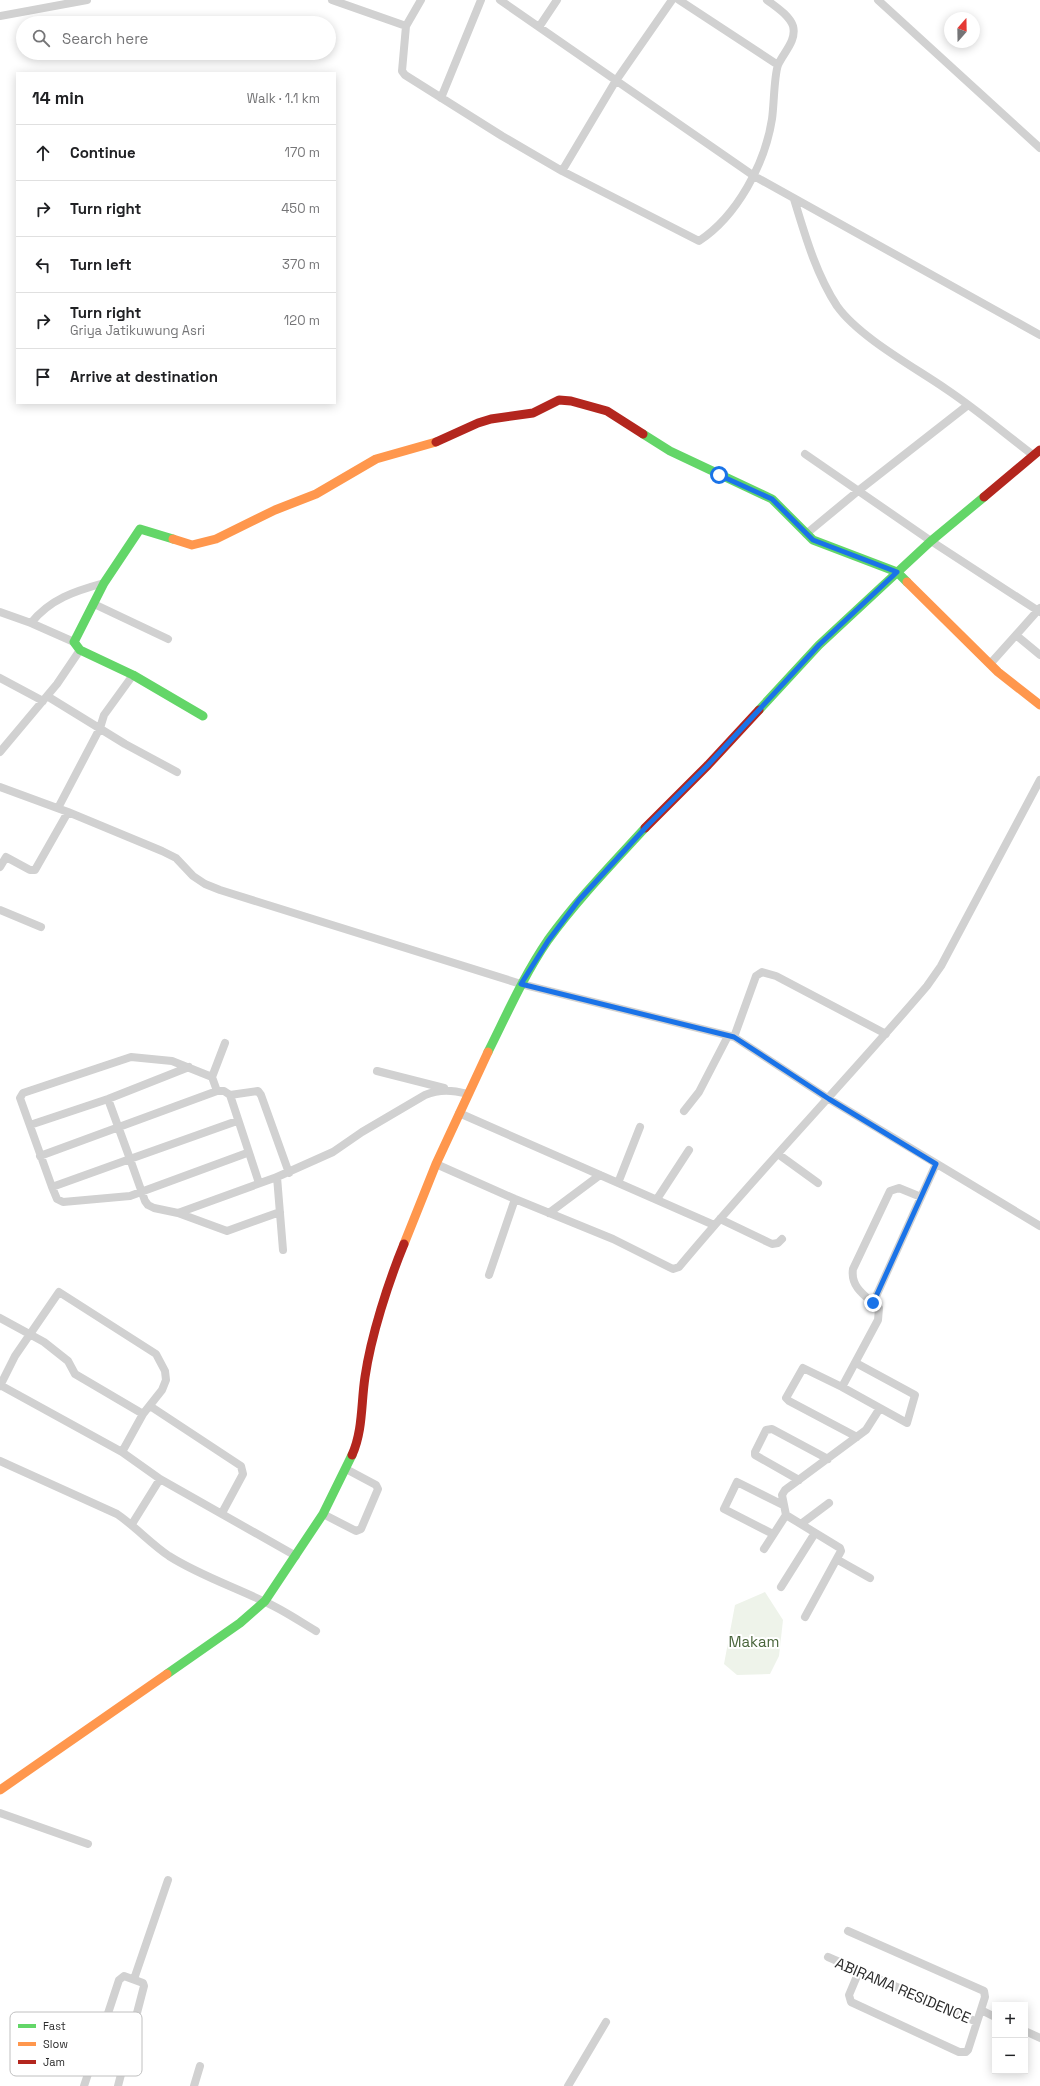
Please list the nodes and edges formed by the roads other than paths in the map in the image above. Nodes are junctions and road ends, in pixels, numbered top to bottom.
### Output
1 (87, 0) edge
2 (332, 0) edge
3 (421, 0) edge
4 (481, 0) edge
5 (500, 0) edge
6 (557, 0) edge
7 (672, 0) edge
8 (679, 0) edge
9 (767, 0) edge
10 (878, 0) edge
11 (0, 16) edge
12 (406, 26) junction
13 (539, 27) junction
14 (778, 65) junction
15 (615, 82) junction
16 (441, 98) junction
17 (1040, 148) edge
18 (562, 171) junction
19 (754, 176) junction
20 (794, 199) junction
21 (1040, 335) edge
22 (968, 405) junction
23 (1037, 452) edge
24 (805, 454) dead end
25 (858, 491) junction
26 (806, 534) junction
27 (931, 541) junction
28 (897, 572) junction
29 (104, 583) junction
30 (94, 604) junction
31 (1039, 610) edge
32 (0, 612) edge
33 (31, 623) junction
34 (1016, 636) junction
35 (168, 639) dead end
36 (74, 642) junction
37 (80, 650) junction
38 (1040, 655) edge
39 (990, 664) junction
40 (134, 675) junction
41 (0, 678) edge
42 (45, 699) junction
43 (1040, 705) edge
44 (203, 716) dead end
45 (100, 728) junction
46 (0, 752) edge
47 (177, 772) dead end
48 (1040, 780) edge
49 (0, 787) edge
50 (58, 808) junction
51 (68, 812) junction
52 (0, 867) edge
53 (0, 910) edge
54 (41, 927) dead end
55 (521, 984) junction
56 (886, 1034) junction
57 (731, 1036) junction
58 (225, 1043) dead end
59 (189, 1067) junction
60 (377, 1071) dead end
61 (212, 1077) junction
62 (450, 1090) junction
63 (217, 1091) junction
64 (468, 1094) junction
65 (230, 1095) junction
66 (108, 1099) junction
67 (829, 1099) junction
68 (684, 1111) dead end
69 (459, 1113) junction
70 (237, 1121) junction
71 (30, 1125) junction
72 (640, 1126) dead end
73 (119, 1128) junction
74 (689, 1150) dead end
75 (247, 1152) junction
76 (778, 1154) junction
77 (40, 1156) junction
78 (130, 1159) junction
79 (436, 1164) junction
80 (936, 1164) junction
81 (289, 1173) junction
82 (600, 1175) junction
83 (277, 1177) junction
84 (259, 1183) junction
85 (618, 1183) junction
86 (818, 1183) dead end
87 (52, 1187) junction
88 (142, 1193) junction
89 (921, 1197) junction
90 (515, 1199) junction
91 (656, 1199) junction
92 (280, 1212) junction
93 (178, 1213) junction
94 (549, 1213) junction
95 (720, 1219) junction
96 (714, 1225) junction
97 (1040, 1226) edge
98 (782, 1239) dead end
99 (283, 1250) dead end
100 (489, 1275) dead end
101 (873, 1303) junction
102 (0, 1318) edge
103 (31, 1334) junction
104 (856, 1363) junction
105 (0, 1385) edge
106 (842, 1387) junction
107 (150, 1406) junction
108 (880, 1408) junction
109 (143, 1414) junction
110 (857, 1437) junction
111 (122, 1452) junction
112 (828, 1459) junction
113 (0, 1461) edge
114 (346, 1469) junction
115 (160, 1479) junction
116 (799, 1480) junction
117 (829, 1503) dead end
118 (783, 1505) junction
119 (222, 1514) junction
120 (323, 1514) junction
121 (786, 1514) junction
122 (132, 1524) junction
123 (801, 1524) junction
124 (815, 1533) junction
125 (773, 1534) junction
126 (764, 1549) dead end
127 (296, 1556) junction
128 (838, 1560) junction
129 (870, 1578) dead end
130 (781, 1587) dead end
131 (265, 1601) junction
132 (805, 1617) dead end
133 (316, 1631) dead end
134 (0, 1790) edge
135 (0, 1813) edge
136 (88, 1844) dead end
137 (168, 1880) dead end
138 (848, 1931) dead end
139 (828, 1957) dead end
140 (857, 1976) dead end
141 (134, 1979) junction
142 (981, 2010) junction
143 (108, 2012) edge
144 (137, 2012) edge
145 (992, 2016) edge
146 (606, 2022) dead end
147 (977, 2022) junction
148 (1028, 2032) edge
149 (1040, 2038) edge
150 (200, 2066) dead end
151 (87, 2076) edge
152 (121, 2076) edge
153 (84, 2086) edge
154 (118, 2086) edge
155 (194, 2086) edge
156 (568, 2086) edge

1 - 11 street
2 - 12 street
3 - 12 street
4 - 16 street
5 - 13 street
6 - 13 street
7 - 15 street
8 - 14 street
9 - 14 street
10 - 17 street
12 - 16 street
13 - 15 street
14 - 19 street
15 - 18 street
15 - 19 street
16 - 18 street
18 - 19 street
19 - 20 street
20 - 21 street
20 - 22 street
22 - 23 street
22 - 25 street
23 - 27 street
24 - 25 street
25 - 26 street
25 - 27 street
26 - 28 street
26 - 29 street
27 - 28 street
27 - 31 street
28 - 39 street
28 - 55 street
29 - 30 street
29 - 33 street
30 - 35 street
30 - 36 street
31 - 34 street
32 - 33 street
33 - 36 street
34 - 38 street
34 - 39 street
36 - 37 street
37 - 40 street
37 - 42 street
39 - 43 street
40 - 44 street
40 - 45 street
41 - 42 street
42 - 45 street
42 - 46 street
45 - 47 street
45 - 50 street
48 - 56 street
49 - 50 street
50 - 51 street
51 - 52 street
51 - 55 street
53 - 54 street
55 - 57 street
55 - 64 street
56 - 57 street
56 - 67 street
57 - 67 street
57 - 68 street
58 - 61 street
59 - 61 street
59 - 66 street
59 - 71 street
60 - 62 street
61 - 63 street
62 - 64 street
62 - 81 street
63 - 65 street
63 - 73 street
64 - 69 street
65 - 70 street
65 - 81 street
66 - 71 street
66 - 73 street
67 - 76 street
67 - 80 street
69 - 79 street
69 - 82 street
70 - 75 street
70 - 78 street
71 - 77 street
72 - 85 street
73 - 77 street
73 - 78 street
74 - 91 street
75 - 84 street
75 - 88 street
76 - 86 street
76 - 95 street
77 - 87 street
78 - 87 street
78 - 88 street
79 - 90 street
79 - 114 street
80 - 89 street
80 - 97 street
81 - 83 street
82 - 85 street
82 - 94 street
83 - 84 street
83 - 92 street
84 - 93 street
85 - 91 street
87 - 88 street
88 - 93 street
89 - 101 street
89 - 101 street
90 - 94 street
90 - 100 street
91 - 96 street
92 - 93 street
92 - 99 street
94 - 96 street
95 - 96 street
95 - 98 street
101 - 104 street
102 - 103 street
103 - 105 street
103 - 107 street
103 - 109 street
104 - 106 street
104 - 108 street
105 - 111 street
106 - 108 street
106 - 110 street
107 - 109 street
107 - 119 street
108 - 110 street
109 - 111 street
110 - 112 street
111 - 115 street
112 - 116 street
112 - 116 street
113 - 122 street
114 - 120 street
114 - 120 street
115 - 119 street
115 - 122 street
116 - 118 street
117 - 123 street
118 - 121 street
118 - 125 street
119 - 127 street
120 - 127 street
121 - 123 street
121 - 125 street
122 - 131 street
123 - 124 street
124 - 128 street
124 - 130 street
125 - 126 street
127 - 131 street
128 - 129 street
128 - 132 street
131 - 133 street
131 - 134 street
135 - 136 street
137 - 141 street
138 - 142 street, ABIRAMA RESIDENCE
139 - 147 street, ABIRAMA RESIDENCE
140 - 147 street, ABIRAMA RESIDENCE
141 - 143 street
141 - 144 street
142 - 145 street, ABIRAMA RESIDENCE
142 - 147 street, ABIRAMA RESIDENCE
146 - 156 street
148 - 149 street
150 - 155 street
151 - 153 street
152 - 154 street

